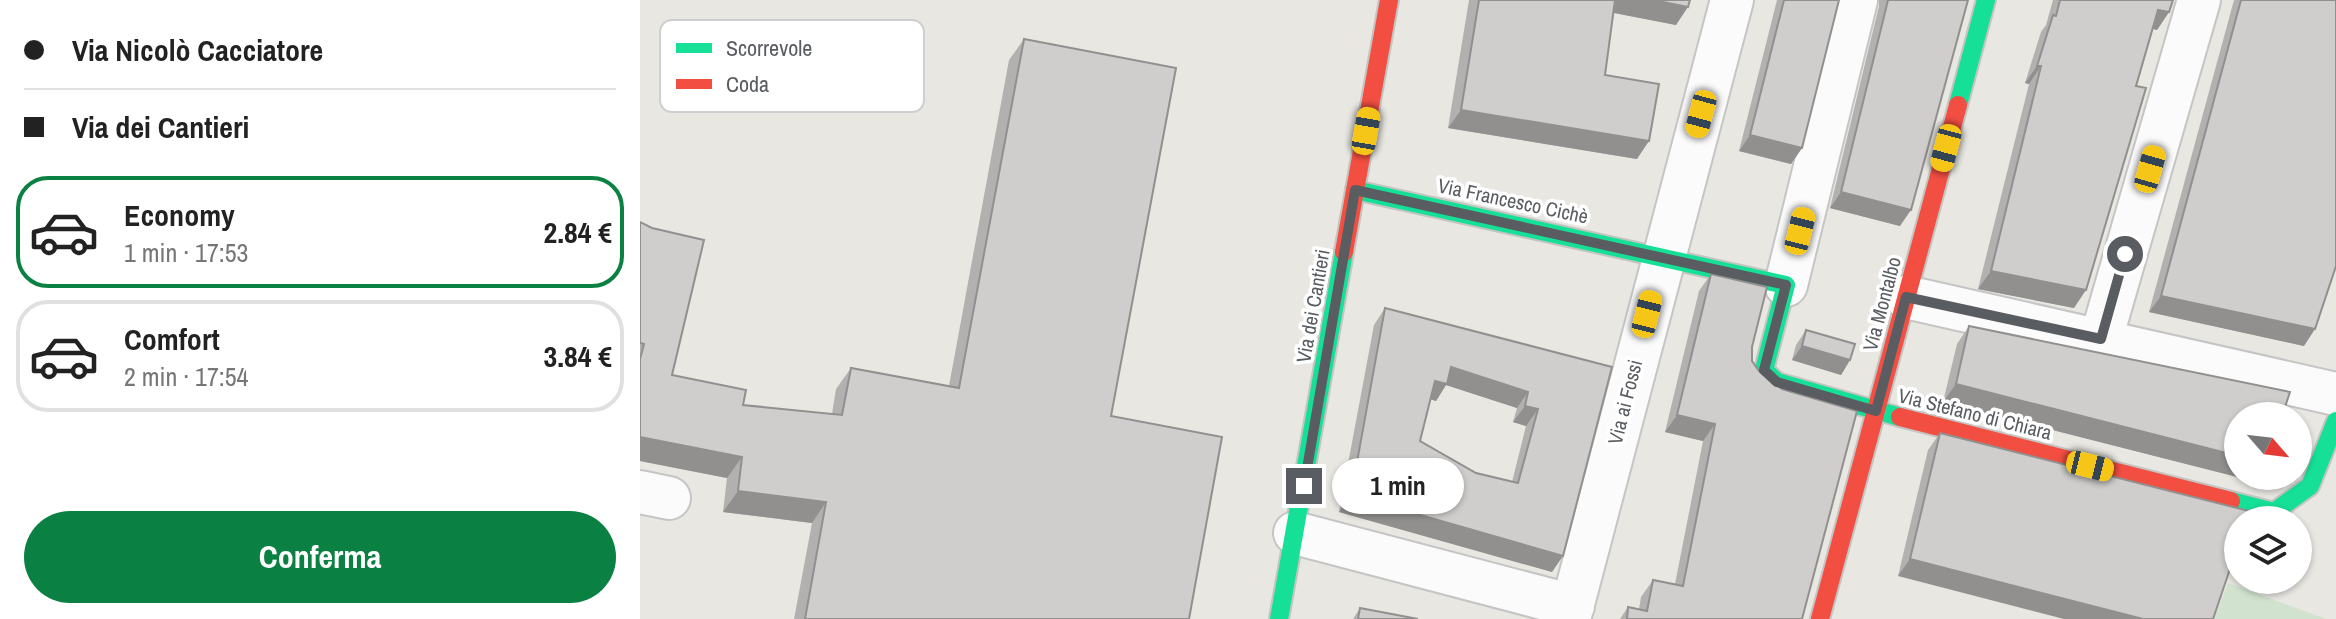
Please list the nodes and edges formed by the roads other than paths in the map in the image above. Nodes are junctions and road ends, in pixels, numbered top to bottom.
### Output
1 (1389, 0) edge
2 (1732, 0) edge
3 (1856, 0) edge
4 (1986, 0) edge
5 (2199, 0) edge
6 (1355, 190) junction
7 (1662, 256) junction
8 (1786, 285) junction
9 (1906, 297) junction
10 (2101, 339) junction
11 (2336, 394) edge
12 (1876, 411) junction
13 (2336, 421) edge
14 (1295, 533) junction
15 (1571, 612) edge
16 (1279, 619) edge
17 (1820, 619) edge

1 - 6 street, Via dei Cantieri
2 - 7 street, Via ai Fossi
3 - 8 street
4 - 9 street, Via Montalbo
5 - 10 street
6 - 7 street, Via Francesco Cichè
6 - 14 street, Via dei Cantieri
7 - 8 street, Via Francesco Cichè
7 - 15 street, Via ai Fossi
8 - 12 street, Via Stefano di Chiara
9 - 10 street
9 - 12 street, Via Montalbo
10 - 11 street
12 - 13 street, Via Stefano di Chiara
12 - 17 street, Via Montalbo
14 - 15 street
14 - 16 street, Via dei Cantieri

